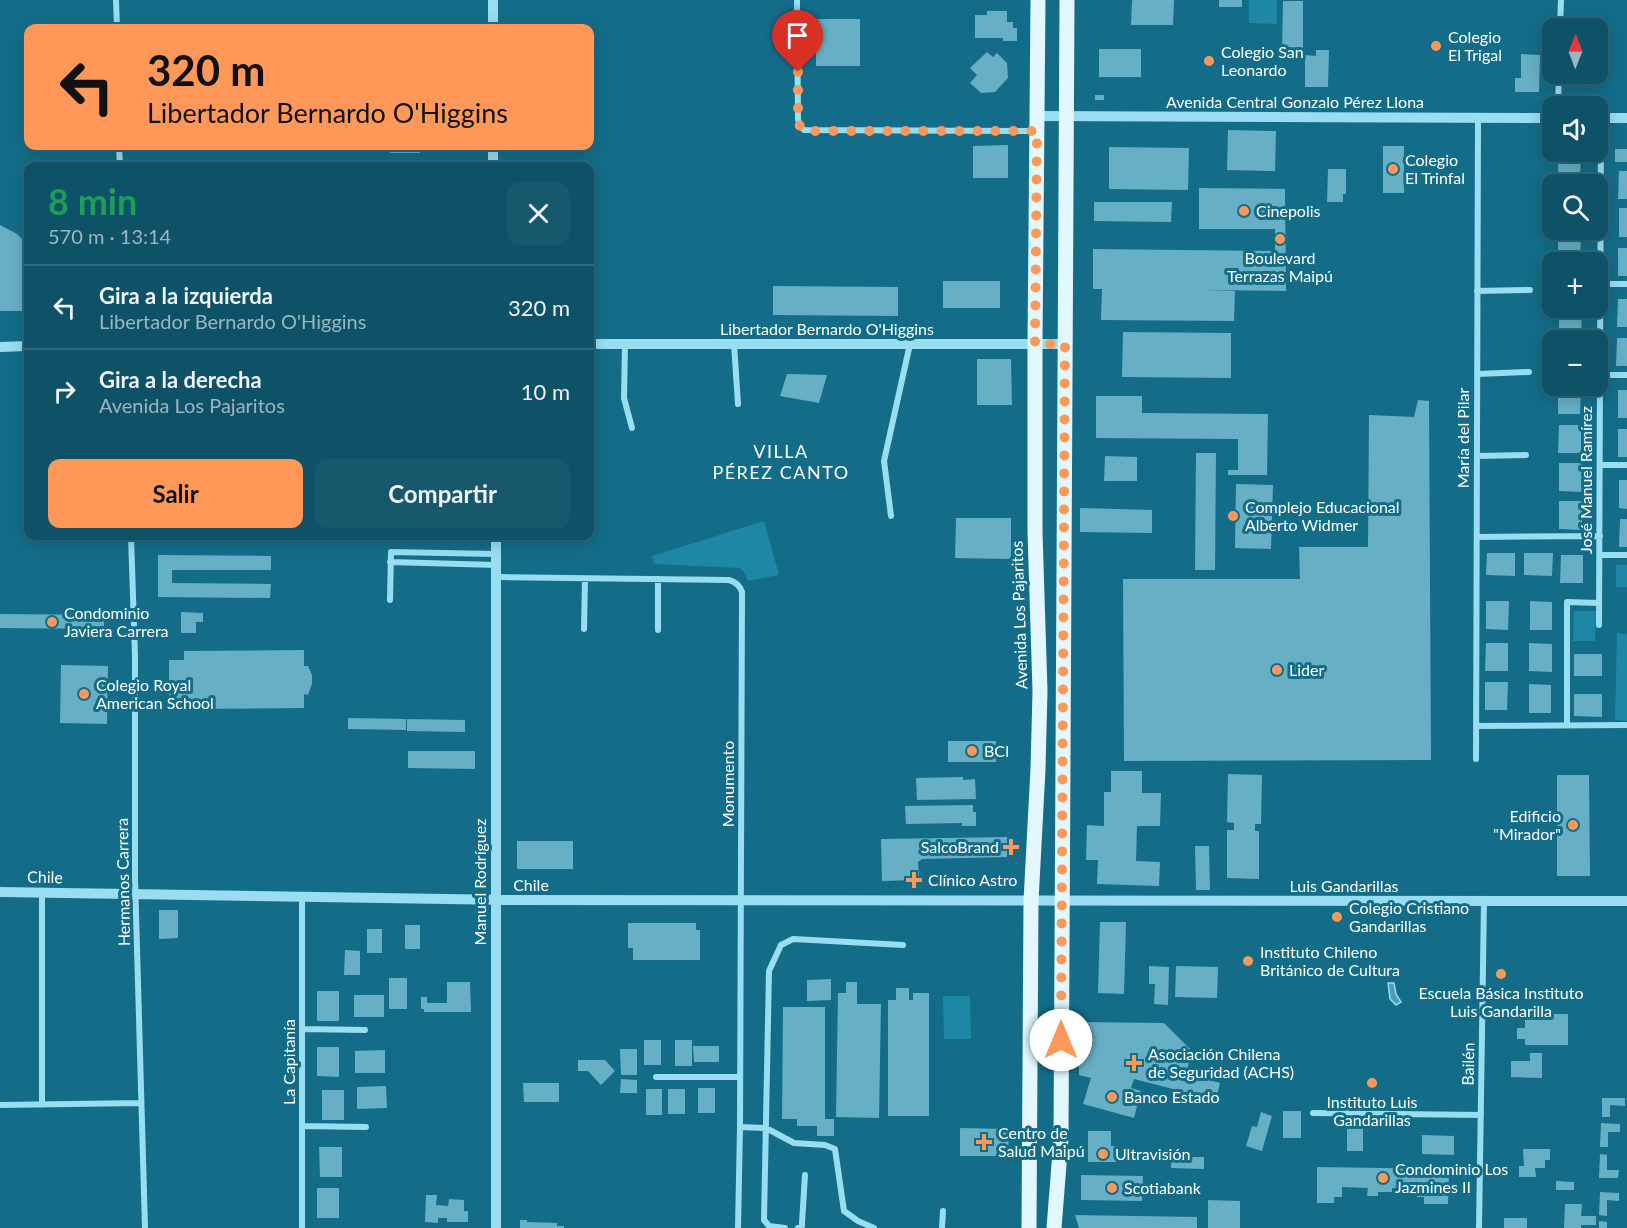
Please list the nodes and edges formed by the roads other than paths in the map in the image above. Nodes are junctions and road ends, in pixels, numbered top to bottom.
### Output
1 (116, 0) edge
2 (493, 0) edge
3 (797, 0) edge
4 (1038, 0) edge
5 (1067, 0) edge
6 (1561, 0) edge
7 (1560, 18) edge
8 (117, 24) edge
9 (493, 24) edge
10 (1066, 116) junction
11 (1478, 117) junction
12 (1542, 118) edge
13 (1608, 118) edge
14 (1627, 118) edge
15 (1037, 124) junction
16 (1599, 162) edge
17 (1600, 252) edge
18 (1608, 284) edge
19 (1627, 284) edge
20 (1530, 290) dead end
21 (1477, 291) junction
22 (594, 344) edge
23 (624, 344) junction
24 (734, 344) junction
25 (910, 344) junction
26 (1035, 344) junction
27 (1065, 344) junction
28 (0, 346) edge
29 (24, 346) edge
30 (1529, 372) dead end
31 (1477, 374) junction
32 (1608, 375) edge
33 (1627, 375) edge
34 (1600, 396) edge
35 (738, 404) dead end
36 (632, 428) dead end
37 (1526, 455) dead end
38 (1477, 456) junction
39 (1600, 465) junction
40 (1627, 465) edge
41 (891, 516) dead end
42 (1600, 536) junction
43 (1477, 537) junction
44 (132, 540) edge
45 (496, 540) edge
46 (1600, 555) junction
47 (1627, 555) edge
48 (496, 559) junction
49 (390, 562) junction
50 (496, 577) junction
51 (585, 579) junction
52 (658, 579) junction
53 (390, 600) dead end
54 (1599, 603) junction
55 (1599, 626) dead end
56 (584, 630) dead end
57 (658, 630) dead end
58 (1567, 725) junction
59 (1627, 725) edge
60 (1476, 726) junction
61 (1476, 759) dead end
62 (0, 892) edge
63 (42, 892) junction
64 (136, 893) junction
65 (302, 896) junction
66 (495, 900) junction
67 (741, 901) junction
68 (1031, 901) junction
69 (1062, 901) junction
70 (1484, 901) junction
71 (1627, 901) edge
72 (903, 945) dead end
73 (302, 1029) junction
74 (365, 1030) dead end
75 (656, 1077) dead end
76 (740, 1077) junction
77 (141, 1103) junction
78 (0, 1105) edge
79 (42, 1105) junction
80 (1313, 1113) dead end
81 (1481, 1115) junction
82 (302, 1126) junction
83 (366, 1127) dead end
84 (740, 1127) junction
85 (766, 1128) junction
86 (805, 1175) dead end
87 (943, 1211) dead end
88 (145, 1228) edge
89 (302, 1228) edge
90 (496, 1228) edge
91 (738, 1228) edge
92 (785, 1228) edge
93 (798, 1228) edge
94 (874, 1228) edge
95 (942, 1228) edge
96 (1029, 1228) edge
97 (1054, 1228) edge
98 (1479, 1228) edge

1 - 8 street
2 - 9 street
3 - 15 street
4 - 15 main road, Avenida Los Pajaritos
5 - 10 main road
6 - 7 street
10 - 11 street, Avenida Central Gonzalo Pérez Llona
10 - 15 street, Avenida Central Gonzalo Pérez Llona
10 - 27 main road
11 - 12 street, Avenida Central Gonzalo Pérez Llona
11 - 21 street, María del Pilar
13 - 14 street
15 - 26 main road, Avenida Los Pajaritos
16 - 17 street, José Manuel Ramírez
18 - 19 street
20 - 21 street
21 - 31 street, María del Pilar
22 - 23 street, Libertador Bernardo O'Higgins
23 - 24 street, Libertador Bernardo O'Higgins
23 - 36 street
24 - 25 street, Libertador Bernardo O'Higgins
24 - 35 street
25 - 26 street, Libertador Bernardo O'Higgins
25 - 41 street
26 - 27 street, Libertador Bernardo O'Higgins
26 - 68 main road, Avenida Los Pajaritos
27 - 69 main road
28 - 29 street
30 - 31 street
31 - 38 street, María del Pilar
32 - 33 street
34 - 39 street, José Manuel Ramírez
37 - 38 street
38 - 43 street, María del Pilar
39 - 40 street
39 - 42 street, José Manuel Ramírez
42 - 43 street
42 - 46 street, José Manuel Ramírez
43 - 60 street, María del Pilar
44 - 64 street, Hermanos Carrera
45 - 48 street, Manuel Rodríguez
46 - 47 street
46 - 54 street, José Manuel Ramírez
48 - 49 street
48 - 49 street
48 - 50 street, Manuel Rodríguez
49 - 53 street
50 - 51 street, Monumento
50 - 66 street, Manuel Rodríguez
51 - 52 street, Monumento
51 - 56 street
52 - 57 street
52 - 67 street, Monumento
54 - 55 street, José Manuel Ramírez
54 - 58 street
58 - 59 street
58 - 60 street
60 - 61 street, María del Pilar
62 - 63 street, Chile
63 - 64 street, Chile
63 - 79 street
64 - 65 street, Chile
64 - 77 street, Hermanos Carrera
65 - 66 street, Chile
65 - 73 street, La Capitanía
66 - 67 street, Chile
66 - 90 street, Manuel Rodríguez
67 - 68 street, Chile
67 - 76 street, Monumento
68 - 69 street, Chile
68 - 96 main road, Avenida Los Pajaritos
69 - 70 street, Luis Gandarillas
69 - 97 main road
70 - 71 street, Luis Gandarillas
70 - 81 street, Bailén
72 - 85 street
73 - 74 street
73 - 82 street, La Capitanía
75 - 76 street
76 - 84 street, Monumento
77 - 79 street
77 - 88 street, Hermanos Carrera
78 - 79 street
80 - 81 street
81 - 98 street, Bailén
82 - 83 street
82 - 89 street, La Capitanía
84 - 85 street
84 - 91 street, Monumento
85 - 92 street
85 - 94 street
86 - 93 street
87 - 95 street

